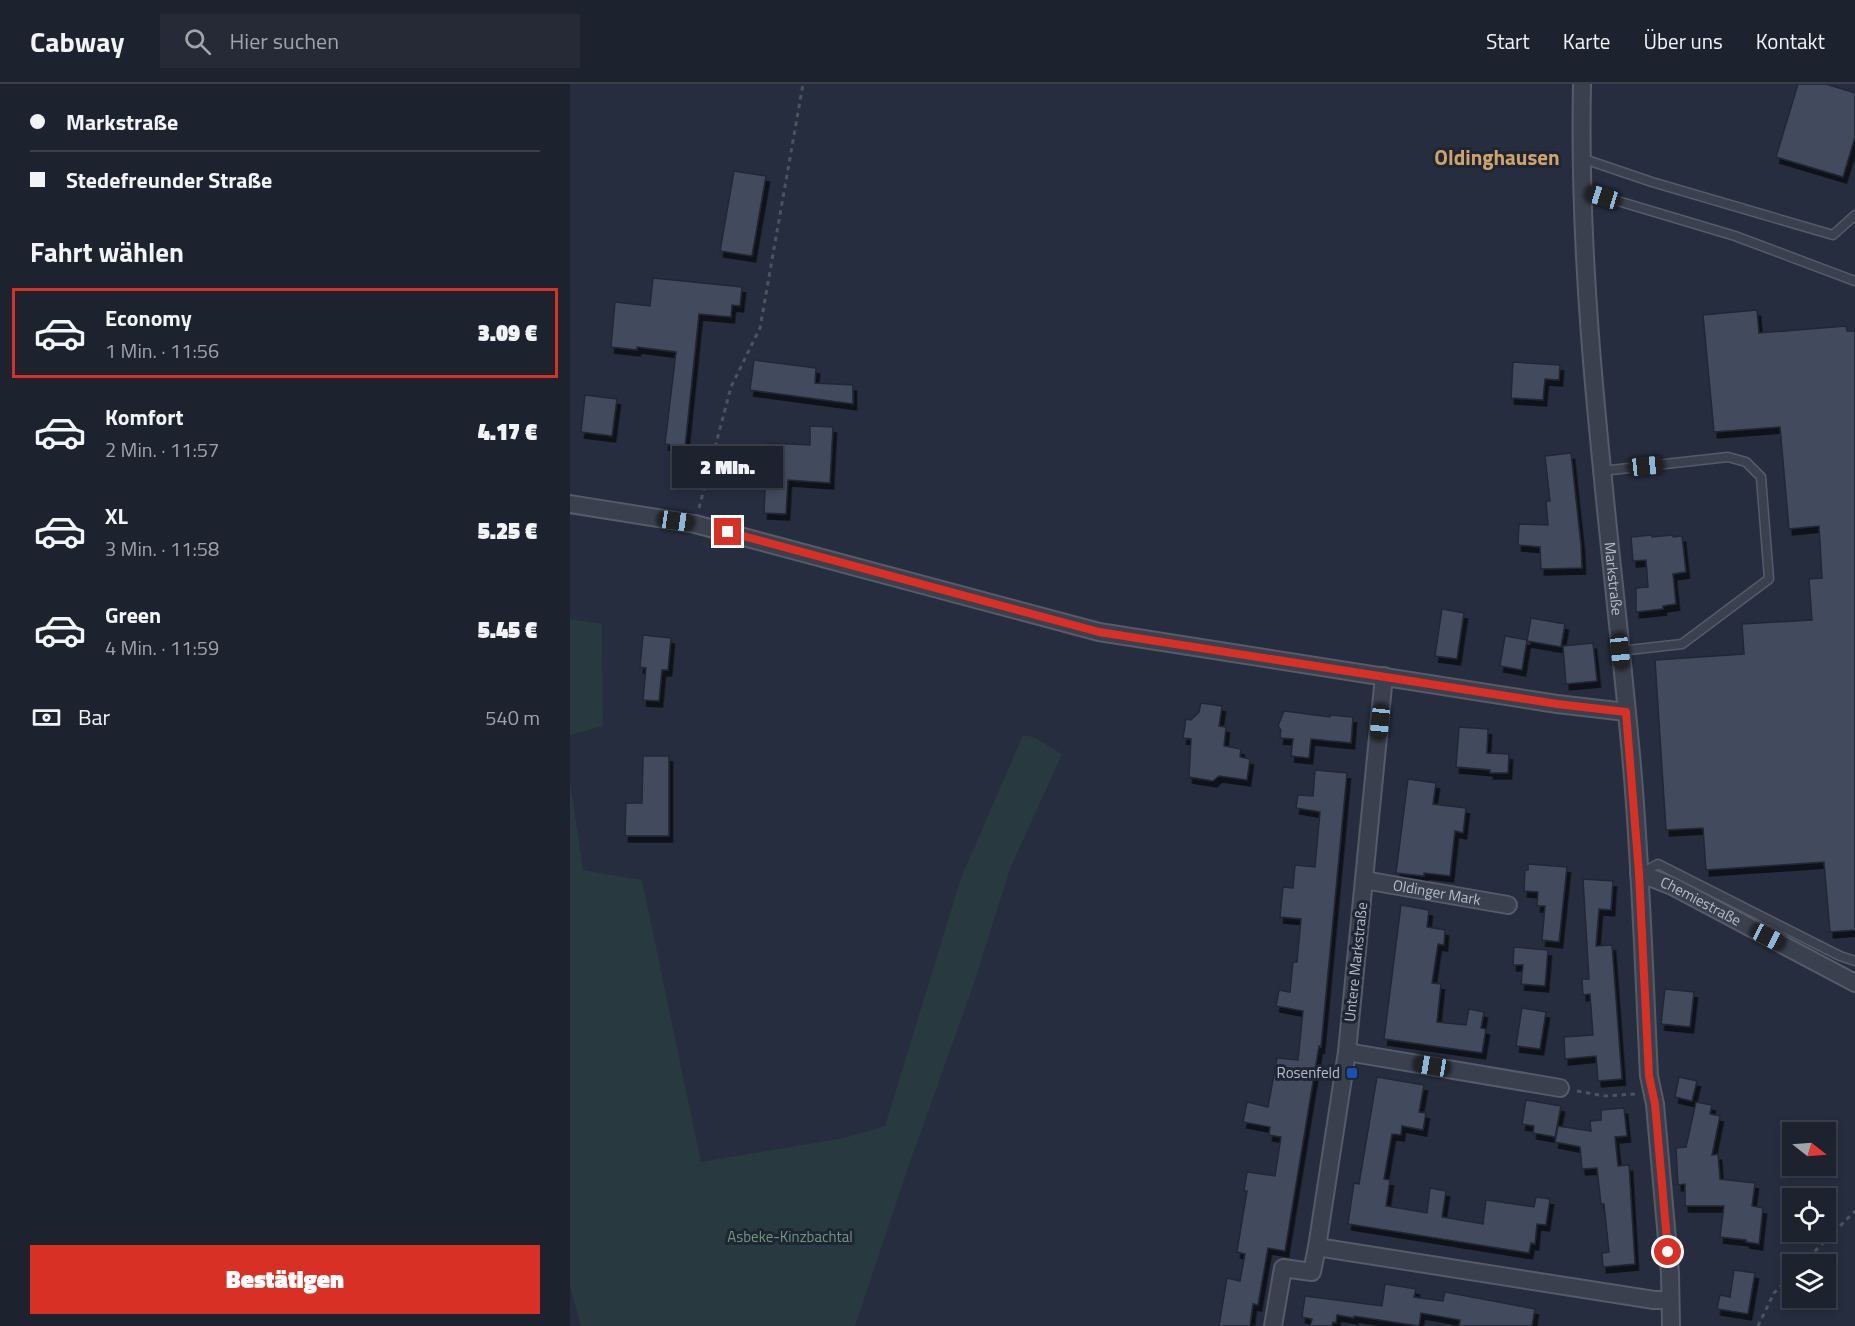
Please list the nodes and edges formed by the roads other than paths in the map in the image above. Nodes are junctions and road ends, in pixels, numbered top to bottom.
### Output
1 (1582, 84) edge
2 (1581, 158) junction
3 (1581, 190) junction
4 (1855, 215) edge
5 (1855, 281) edge
6 (1602, 471) junction
7 (570, 504) edge
8 (1620, 651) junction
9 (1384, 676) junction
10 (1626, 712) junction
11 (1639, 873) junction
12 (1364, 880) junction
13 (1508, 905) dead end
14 (1855, 961) edge
15 (1855, 983) edge
16 (1347, 1052) junction
17 (1560, 1088) road end
18 (1317, 1246) junction
19 (1669, 1300) junction
20 (1273, 1326) edge
21 (1671, 1326) edge

1 - 2 street, Markstraße
2 - 3 street, Markstraße
2 - 4 lane
3 - 5 lane
3 - 6 street, Markstraße
6 - 8 street, Markstraße
6 - 8 lane
7 - 9 street
8 - 10 street, Markstraße
9 - 10 street
9 - 12 street, Untere Markstraße
10 - 11 street, Markstraße
11 - 14 lane
11 - 15 street, Chemiestraße
11 - 19 street, Markstraße
12 - 13 street, Oldinger Mark
12 - 16 street, Untere Markstraße
16 - 17 street
16 - 18 street, Untere Markstraße
18 - 19 street
18 - 20 street, Untere Markstraße
19 - 21 street, Markstraße

